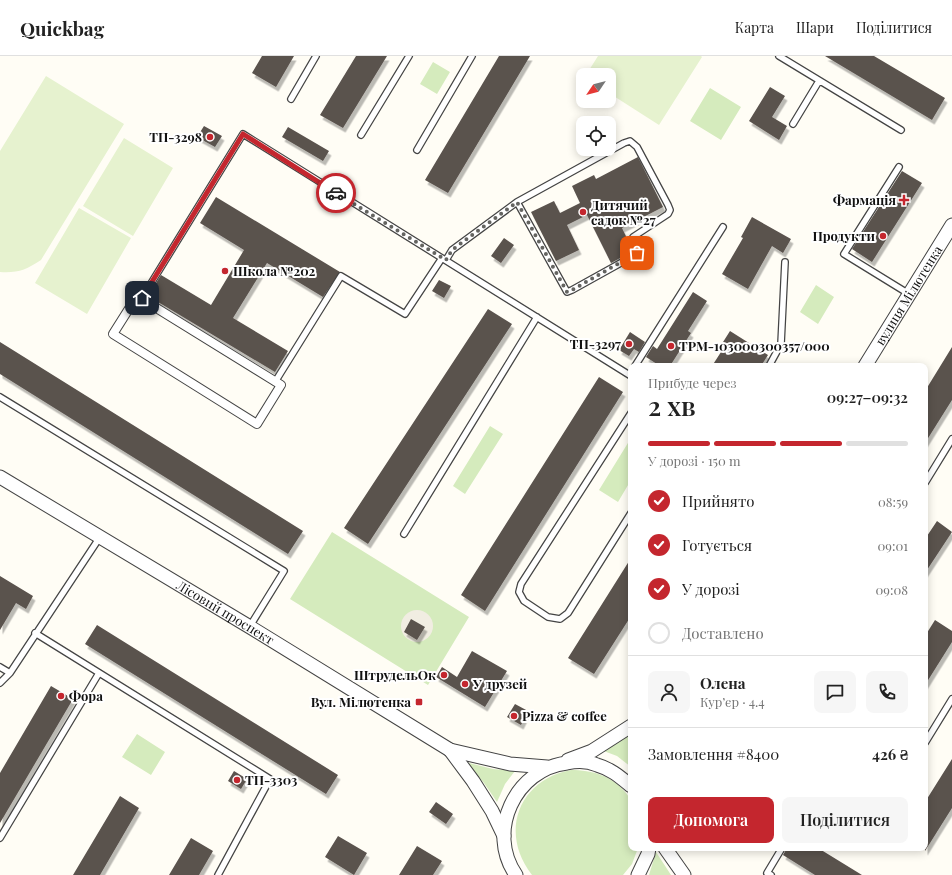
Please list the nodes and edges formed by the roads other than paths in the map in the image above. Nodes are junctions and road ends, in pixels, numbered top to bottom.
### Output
1 (316, 56) edge
2 (409, 56) edge
3 (472, 56) edge
4 (778, 56) edge
5 (819, 81) junction
6 (291, 99) dead end
7 (793, 124) dead end
8 (900, 130) dead end
9 (361, 135) dead end
10 (417, 150) dead end
11 (898, 167) dead end
12 (517, 202) junction
13 (952, 225) edge
14 (723, 228) dead end
15 (444, 259) junction
16 (785, 262) dead end
17 (909, 294) junction
18 (142, 298) junction
19 (537, 318) junction
20 (637, 363) edge
21 (771, 363) edge
22 (867, 363) edge
23 (628, 373) edge
24 (275, 382) junction
25 (0, 397) edge
26 (628, 418) edge
27 (952, 439) edge
28 (0, 477) edge
29 (928, 478) edge
30 (628, 518) edge
31 (404, 534) dead end
32 (100, 537) junction
33 (250, 627) junction
34 (35, 633) junction
35 (0, 667) edge
36 (10, 673) junction
37 (99, 673) junction
38 (0, 684) edge
39 (952, 699) edge
40 (628, 728) edge
41 (928, 738) edge
42 (450, 750) junction
43 (553, 766) junction
44 (628, 783) edge
45 (504, 836) junction
46 (0, 838) edge
47 (648, 851) edge
48 (667, 851) edge
49 (780, 851) edge
50 (218, 875) edge
51 (516, 875) edge
52 (638, 875) edge
53 (684, 875) edge
54 (770, 875) edge

1 - 6 lane
2 - 9 lane
3 - 10 lane
4 - 5 lane
5 - 7 lane
5 - 8 lane
11 - 17 lane
12 - 12 lane
12 - 15 lane
13 - 17 street, вулиця Мілютенка
14 - 20 lane
15 - 18 lane
15 - 19 lane
15 - 24 lane
16 - 21 lane
17 - 22 street, вулиця Мілютенка
18 - 24 street
18 - 24 street
19 - 23 lane
19 - 31 lane
25 - 33 lane
26 - 30 lane
27 - 29 lane
28 - 32 street, Лісовий проспект
32 - 33 street, Лісовий проспект
32 - 34 lane
33 - 42 street, Лісовий проспект
34 - 36 lane
34 - 37 lane
35 - 36 lane
36 - 38 lane
37 - 46 lane
37 - 50 lane
39 - 41 lane
40 - 43 street
42 - 43 street, Лісовий проспект
42 - 45 street, Лісовий проспект
43 - 44 street, Лісовий проспект
43 - 45 street
45 - 51 street
47 - 52 street
48 - 53 street
49 - 54 lane

